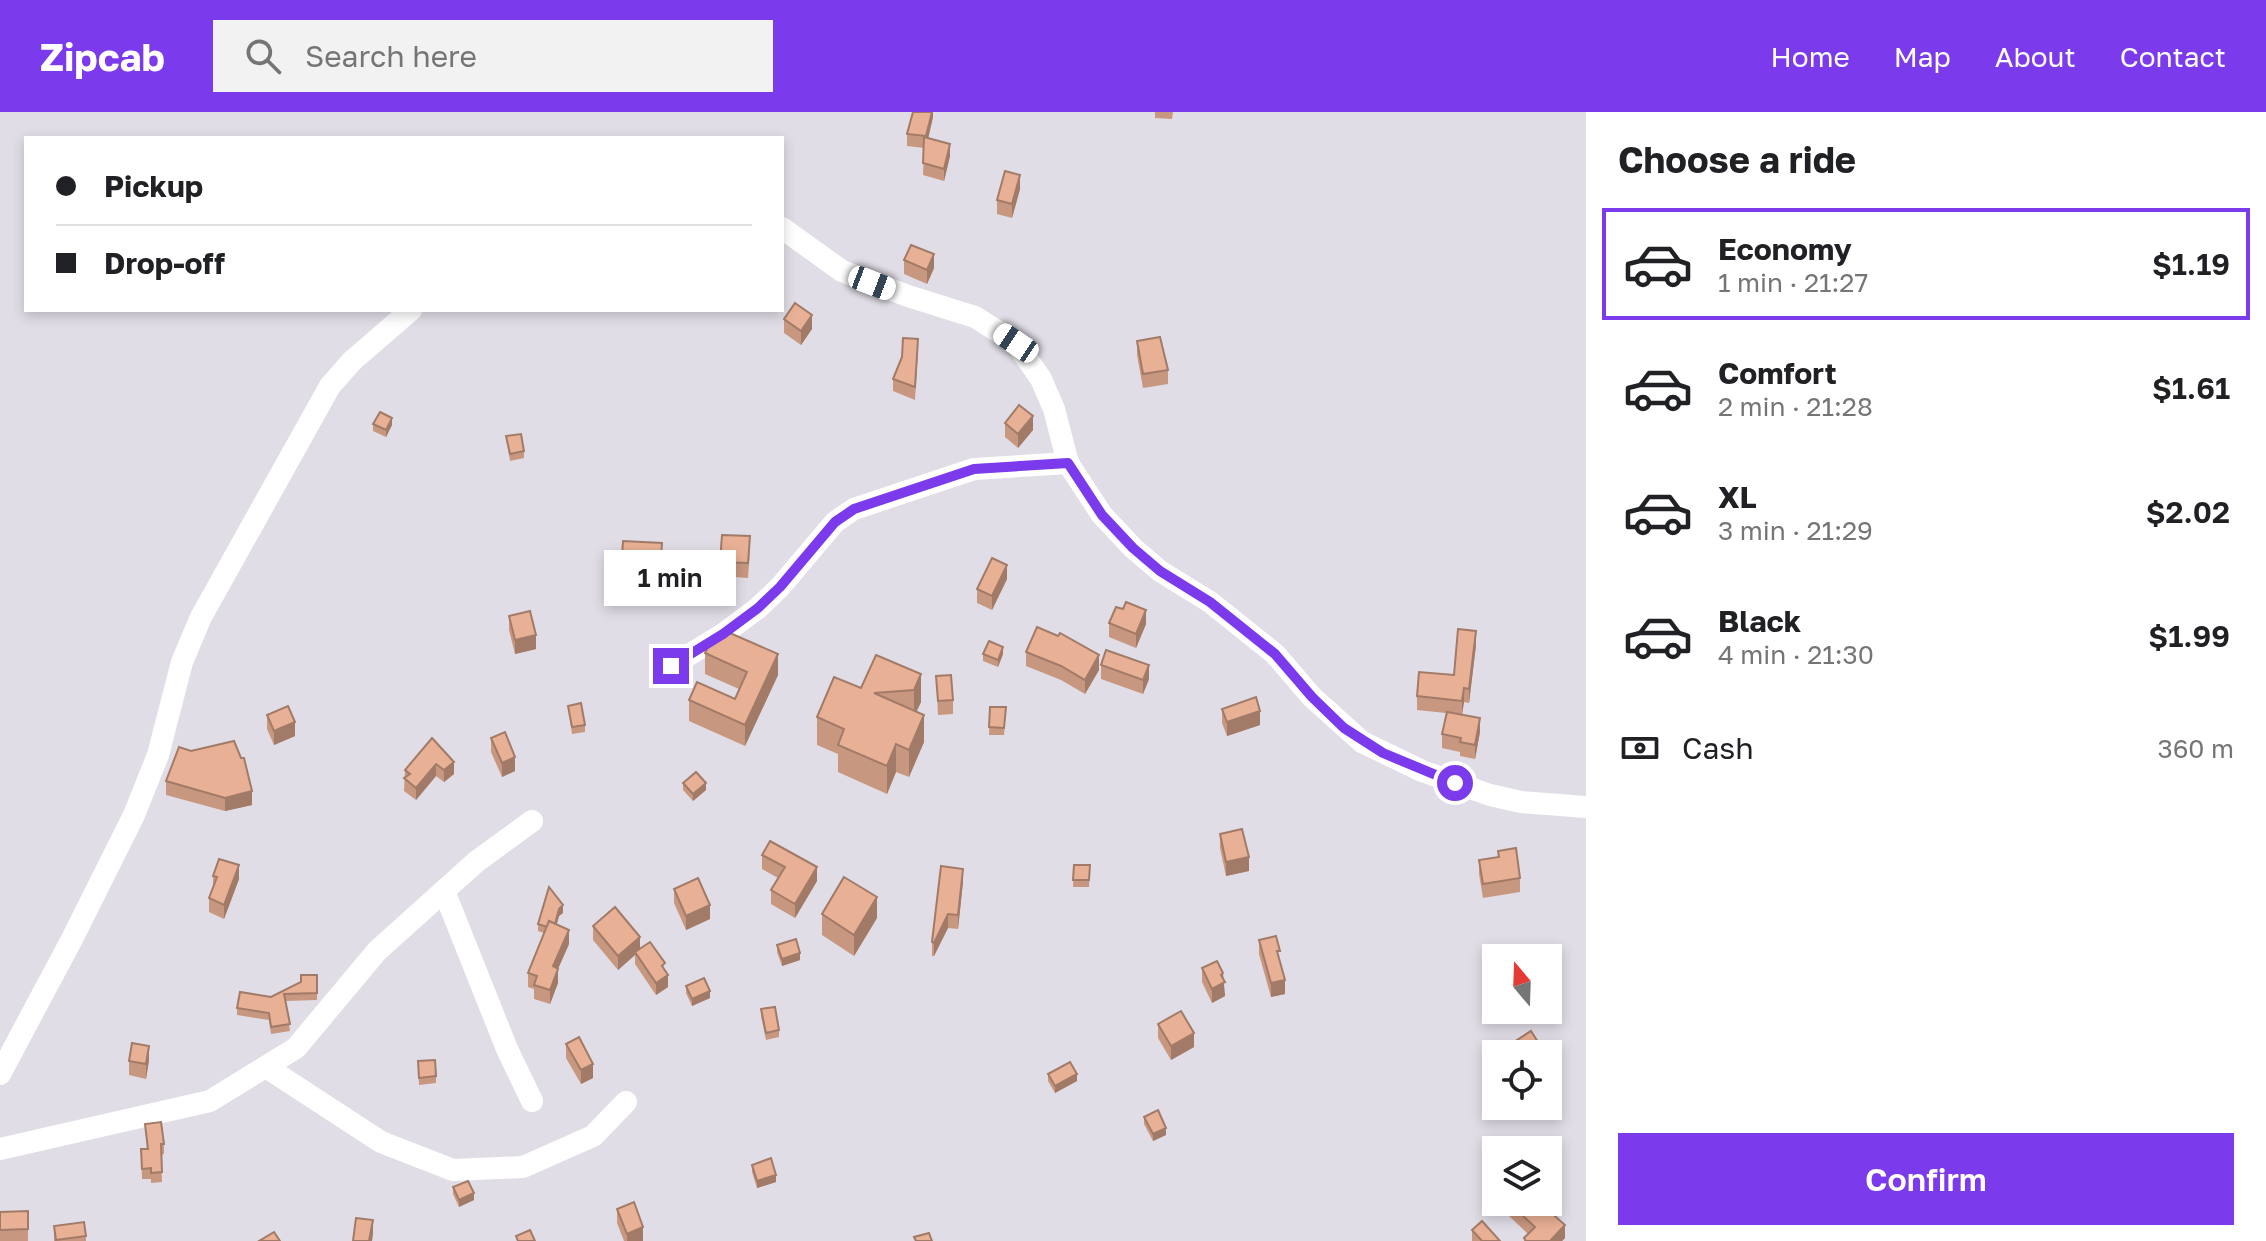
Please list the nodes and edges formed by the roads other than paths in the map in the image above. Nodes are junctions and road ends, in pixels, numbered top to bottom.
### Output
1 (784, 229) edge
2 (409, 312) edge
3 (1068, 463) junction
4 (671, 666) dead end
5 (1586, 807) edge
6 (532, 821) dead end
7 (444, 891) junction
8 (266, 1067) junction
9 (0, 1074) edge
10 (532, 1101) dead end
11 (626, 1102) dead end
12 (0, 1149) edge

1 - 3 street
2 - 9 street
3 - 4 street
3 - 5 street
6 - 7 street
7 - 8 street
7 - 10 street
8 - 11 street
8 - 12 street

